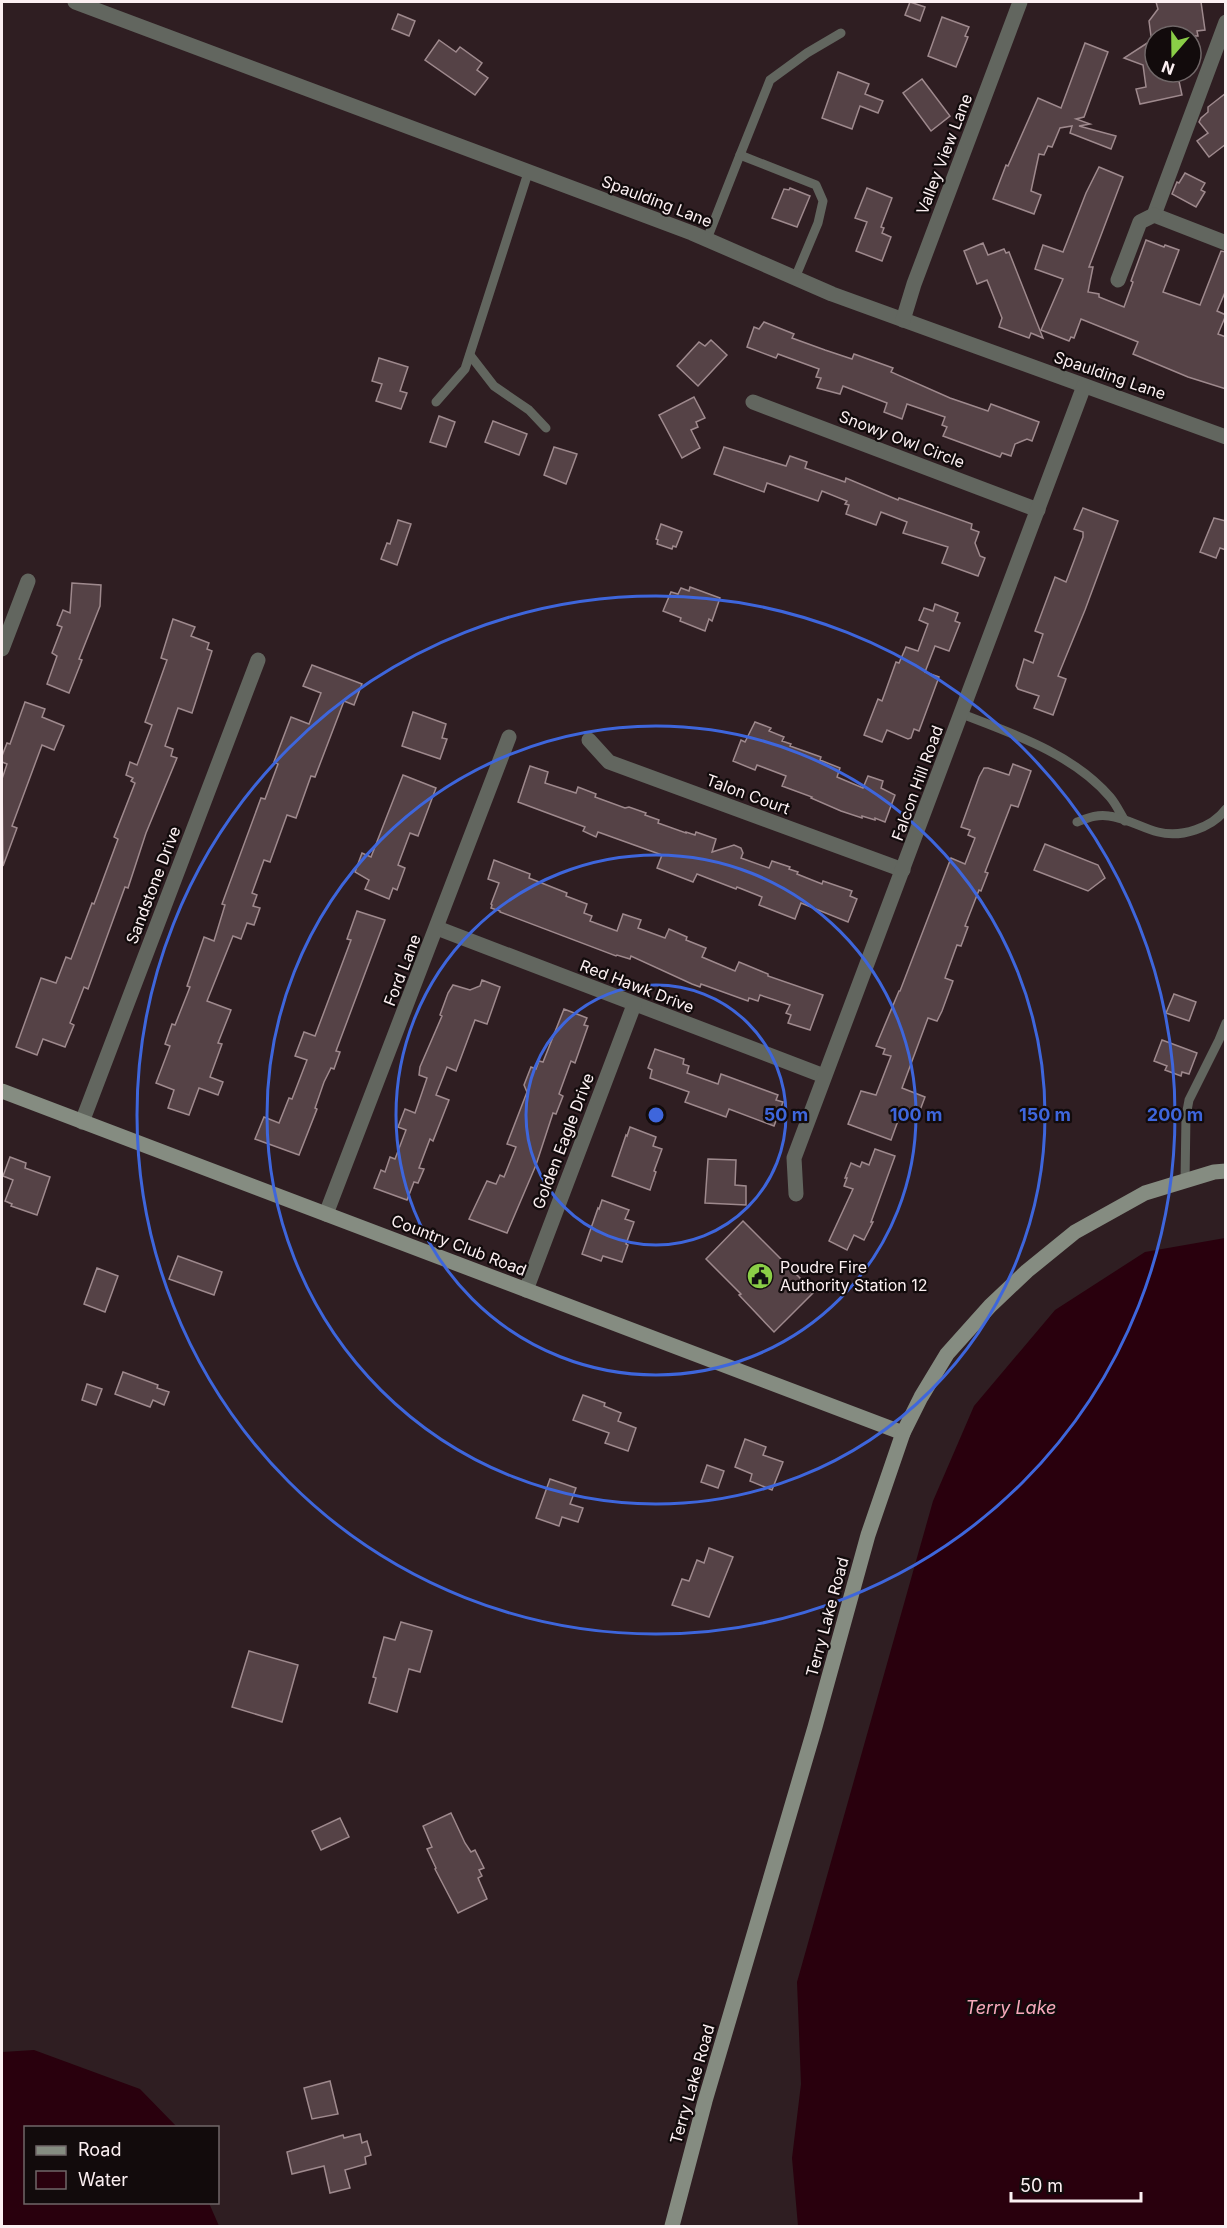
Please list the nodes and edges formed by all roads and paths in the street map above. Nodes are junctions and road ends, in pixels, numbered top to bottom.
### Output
1 (75, 2) edge
2 (1020, 2) edge
3 (1226, 22) edge
4 (841, 33) dead end
5 (740, 155) junction
6 (528, 173) junction
7 (1154, 215) junction
8 (706, 239) junction
9 (1226, 243) edge
10 (795, 278) junction
11 (1118, 280) dead end
12 (903, 320) junction
13 (470, 355) junction
14 (1084, 386) junction
15 (436, 402) dead end
16 (753, 402) dead end
17 (546, 428) dead end
18 (1226, 437) edge
19 (1038, 510) junction
20 (28, 581) dead end
21 (2, 649) edge
22 (258, 660) dead end
23 (962, 714) junction
24 (509, 737) dead end
25 (589, 740) dead end
26 (1226, 809) edge
27 (1125, 821) junction
28 (1077, 822) dead end
29 (903, 870) junction
30 (437, 928) junction
31 (634, 1005) junction
32 (1226, 1023) edge
33 (824, 1076) junction
34 (2, 1091) edge
35 (82, 1122) junction
36 (1226, 1171) edge
37 (1185, 1181) junction
38 (796, 1194) dead end
39 (326, 1214) junction
40 (526, 1290) junction
41 (903, 1433) junction
42 (672, 2226) edge

1 - 6 street, Spaulding Lane
2 - 12 street, Valley View Lane
3 - 7 street
4 - 5 lane
5 - 8 lane
5 - 10 lane
6 - 8 street, Spaulding Lane
6 - 13 lane
7 - 9 street
7 - 11 street
8 - 10 street, Spaulding Lane
10 - 12 street, Spaulding Lane
12 - 14 street, Spaulding Lane
13 - 15 lane
13 - 17 lane
14 - 18 street, Spaulding Lane
14 - 19 street, Falcon Hill Road
16 - 19 street, Snowy Owl Circle
19 - 23 street, Falcon Hill Road
20 - 21 street
22 - 35 street, Sandstone Drive
23 - 27 lane
23 - 29 street, Falcon Hill Road
24 - 30 street, Ford Lane
25 - 29 street, Talon Court
26 - 27 lane
27 - 28 lane
29 - 33 street, Falcon Hill Road
30 - 31 street, Red Hawk Drive
30 - 39 street, Ford Lane
31 - 33 street, Red Hawk Drive
31 - 40 street, Golden Eagle Drive
32 - 37 lane
33 - 38 street, Falcon Hill Road
34 - 35 main road, Country Club Road
35 - 39 main road, Country Club Road
36 - 37 main road, Terry Lake Road
37 - 41 main road, Terry Lake Road
39 - 40 main road, Country Club Road
40 - 41 main road, Country Club Road
41 - 42 main road, Terry Lake Road

